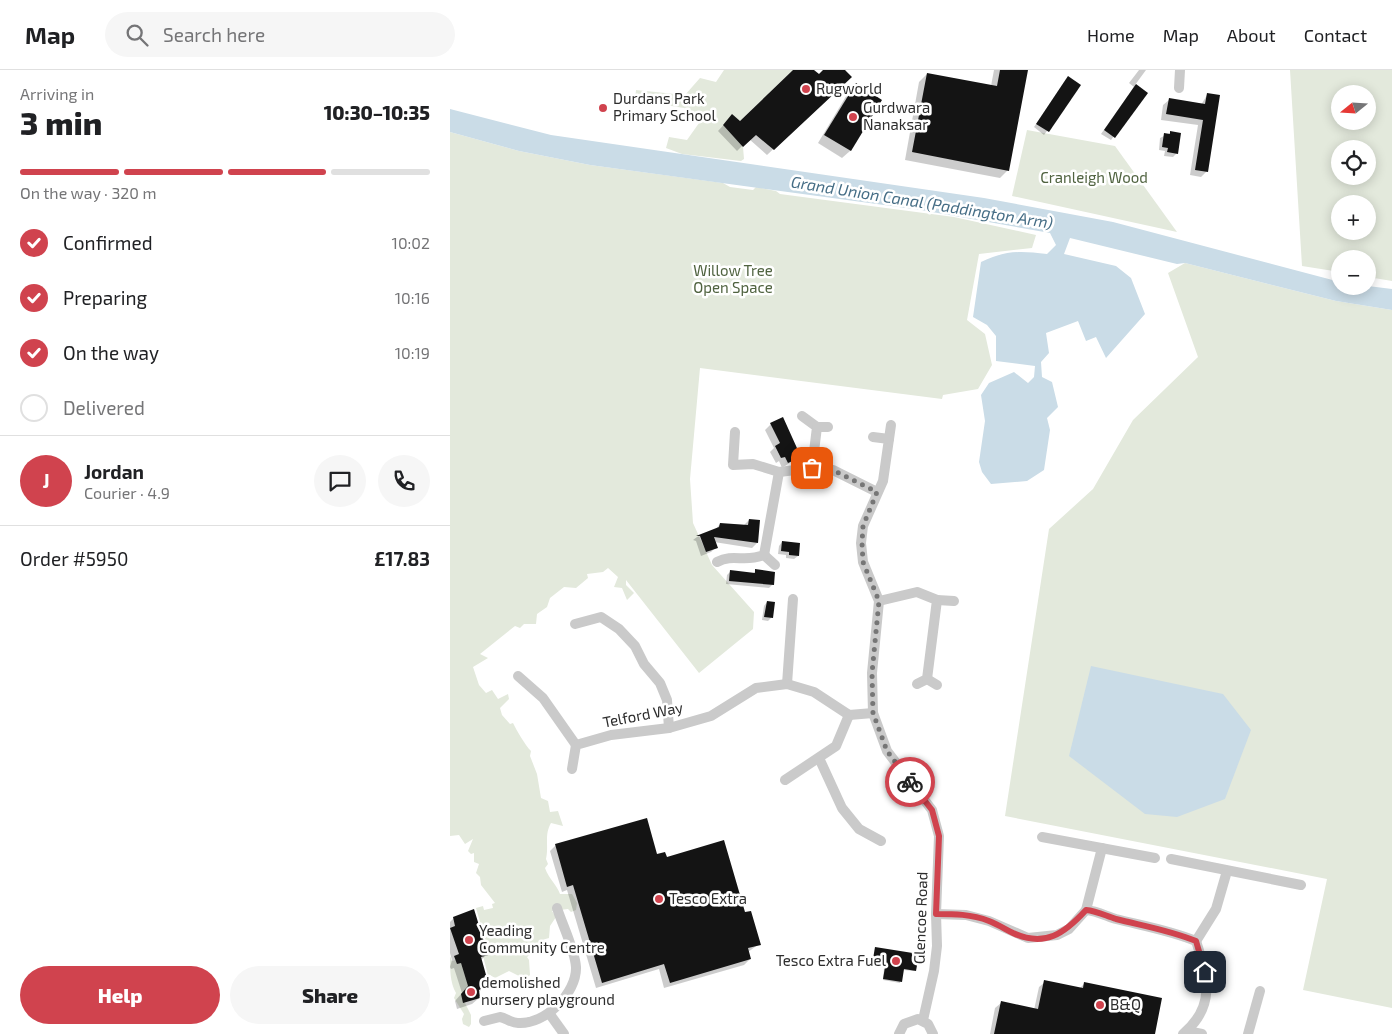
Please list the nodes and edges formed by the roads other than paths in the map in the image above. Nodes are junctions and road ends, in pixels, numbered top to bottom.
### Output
1 (1180, 70) edge
2 (1179, 88) dead end
3 (802, 416) dead end
4 (891, 425) dead end
5 (828, 427) dead end
6 (816, 428) junction
7 (735, 432) dead end
8 (873, 436) dead end
9 (889, 439) junction
10 (812, 468) junction
11 (780, 472) junction
12 (877, 492) junction
13 (764, 555) junction
14 (718, 562) dead end
15 (775, 565) dead end
16 (794, 600) dead end
17 (937, 600) junction
18 (879, 601) junction
19 (954, 601) dead end
20 (604, 605) dead end
21 (601, 617) junction
22 (576, 624) dead end
23 (518, 676) dead end
24 (927, 680) junction
25 (787, 684) junction
26 (917, 684) dead end
27 (937, 685) dead end
28 (873, 713) junction
29 (849, 715) junction
30 (670, 728) junction
31 (576, 745) junction
32 (819, 758) junction
33 (572, 770) dead end
34 (785, 780) dead end
35 (1042, 837) dead end
36 (881, 841) dead end
37 (1102, 848) junction
38 (1155, 858) dead end
39 (1171, 859) dead end
40 (1227, 871) junction
41 (1301, 885) dead end
42 (557, 908) dead end
43 (1086, 910) junction
44 (936, 914) junction
45 (1196, 941) junction
46 (1260, 991) dead end
47 (549, 1013) junction
48 (923, 1020) junction
49 (484, 1021) dead end
50 (1185, 1032) edge
51 (564, 1034) edge
52 (899, 1034) edge
53 (933, 1034) edge
54 (1202, 1034) edge
55 (1248, 1034) edge

1 - 2 street
3 - 6 street
4 - 9 street, Glencoe Road
5 - 6 street
6 - 10 street
7 - 11 street
8 - 9 street
9 - 12 street, Glencoe Road
10 - 11 street
10 - 12 street
11 - 13 street
12 - 18 street, Glencoe Road
13 - 14 street
13 - 15 street
16 - 25 street
17 - 18 street
17 - 19 street
17 - 24 street
18 - 28 street, Glencoe Road
20 - 21 street
21 - 22 street
21 - 30 street
23 - 31 street
24 - 26 street
24 - 27 street
25 - 29 street, Telford Way
25 - 30 street, Telford Way
28 - 29 street
28 - 44 street, Glencoe Road
29 - 32 street
30 - 31 street, Telford Way
31 - 33 street
32 - 34 street
32 - 36 street
35 - 37 street
37 - 38 street
37 - 43 street
39 - 40 street
40 - 41 street
40 - 45 street
42 - 47 street
43 - 44 street
43 - 45 street
44 - 48 street, Glencoe Road
45 - 50 street
46 - 55 street
47 - 49 street
47 - 51 street
48 - 52 street
48 - 53 street
50 - 54 street

